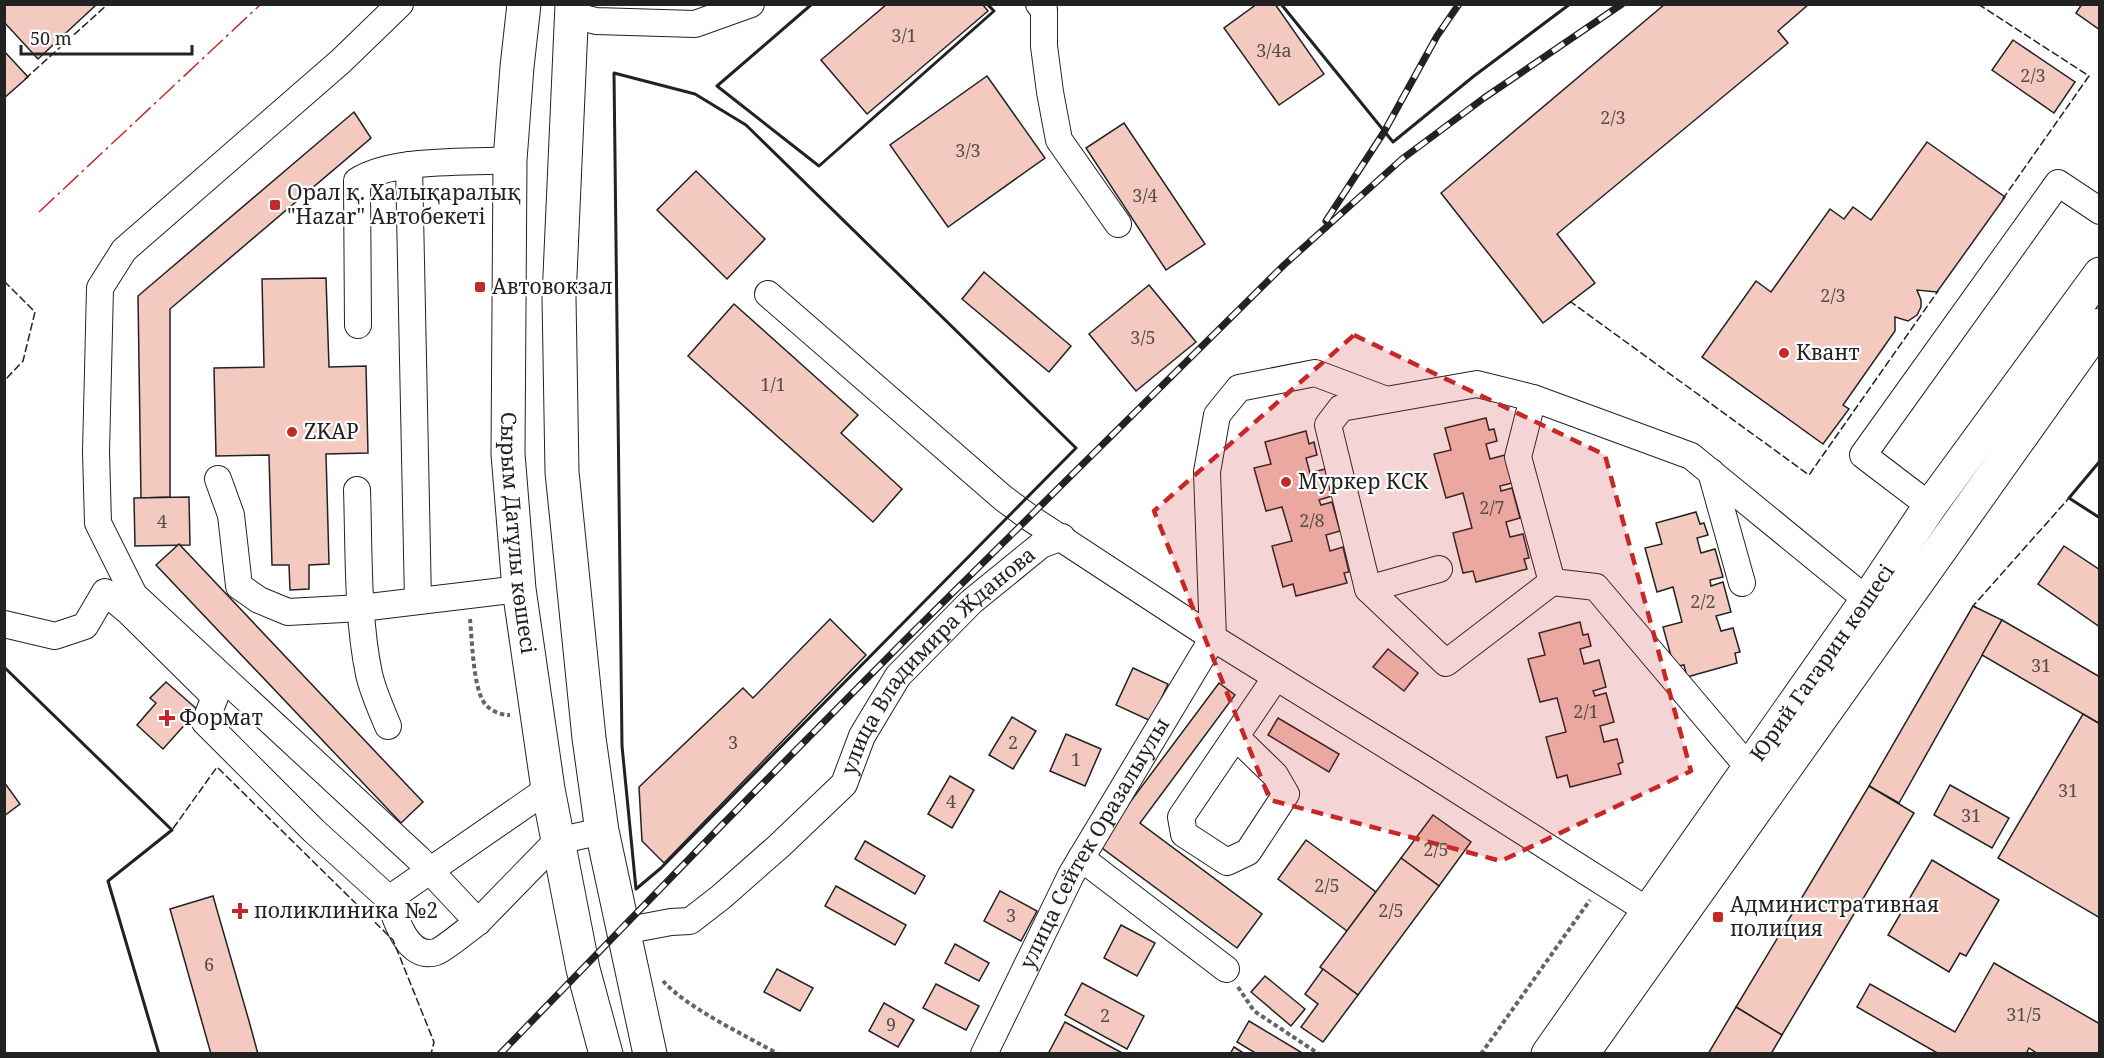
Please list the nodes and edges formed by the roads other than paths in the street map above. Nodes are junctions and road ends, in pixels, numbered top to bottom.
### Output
1 (400, 4) edge
2 (524, 4) edge
3 (751, 4) edge
4 (1039, 4) edge
5 (572, 10) edge
6 (517, 67) junction
7 (569, 71) junction
8 (510, 160) junction
9 (409, 165) junction
10 (2100, 211) edge
11 (1118, 224) dead end
12 (2100, 273) edge
13 (768, 294) dead end
14 (358, 325) dead end
15 (2100, 325) edge
16 (1533, 398) junction
17 (1386, 400) junction
18 (1711, 472) junction
19 (218, 479) dead end
20 (357, 489) dead end
21 (1930, 506) junction
22 (1062, 537) junction
23 (1439, 569) dead end
24 (1552, 582) junction
25 (1742, 583) dead end
26 (519, 589) junction
27 (1368, 589) junction
28 (418, 601) junction
29 (361, 608) junction
30 (1878, 611) junction
31 (4, 624) edge
32 (1213, 638) junction
33 (1276, 677) junction
34 (388, 726) dead end
35 (1236, 736) junction
36 (1749, 768) junction
37 (548, 789) junction
38 (602, 831) junction
39 (557, 841) junction
40 (1081, 858) junction
41 (429, 870) junction
42 (389, 899) junction
43 (1660, 918) junction
44 (478, 922) junction
45 (623, 931) junction
46 (1226, 969) road end
47 (606, 1053) edge
48 (650, 1053) edge
49 (984, 1053) edge
50 (1548, 1053) edge
51 (1582, 1053) edge

1 - 41 street
2 - 6 main road, Сырым Датұлы көшесі
3 - 5 street
4 - 11 street
5 - 7 main road
6 - 7 main road
6 - 8 main road, Сырым Датұлы көшесі
7 - 38 main road
8 - 9 street
8 - 26 main road, Сырым Датұлы көшесі
9 - 14 street
9 - 28 street
10 - 21 street
12 - 21 main road, Юрий Гагарин көшесі
13 - 22 street
15 - 30 main road, Юрий Гагарин көшесі
16 - 17 street
16 - 18 street
16 - 24 street
17 - 27 street
17 - 32 street
18 - 25 street
18 - 30 street
19 - 29 street
20 - 29 street
21 - 30 main road, Юрий Гагарин көшесі
22 - 32 street
22 - 45 street, улица Владимира Жданова
23 - 27 street
24 - 27 street
24 - 36 street
26 - 28 street
26 - 37 main road, Сырым Датұлы көшесі
28 - 29 street
29 - 34 street
30 - 36 main road, Юрий Гагарин көшесі
30 - 43 main road, Юрий Гагарин көшесі
31 - 42 street
32 - 33 street
32 - 40 street, улица Сейтек Оразалыулы
33 - 35 street
33 - 43 street
35 - 35 street
36 - 43 main road, Юрий Гагарин көшесі
37 - 39 main road, Сырым Датұлы көшесі
37 - 41 street
38 - 39 street
38 - 45 main road
39 - 44 street
39 - 47 main road, Сырым Датұлы көшесі
40 - 46 street
40 - 49 street, улица Сейтек Оразалыулы
41 - 42 street
41 - 44 street
42 - 44 street
43 - 50 main road, Юрий Гагарин көшесі
43 - 51 main road, Юрий Гагарин көшесі
45 - 48 main road

